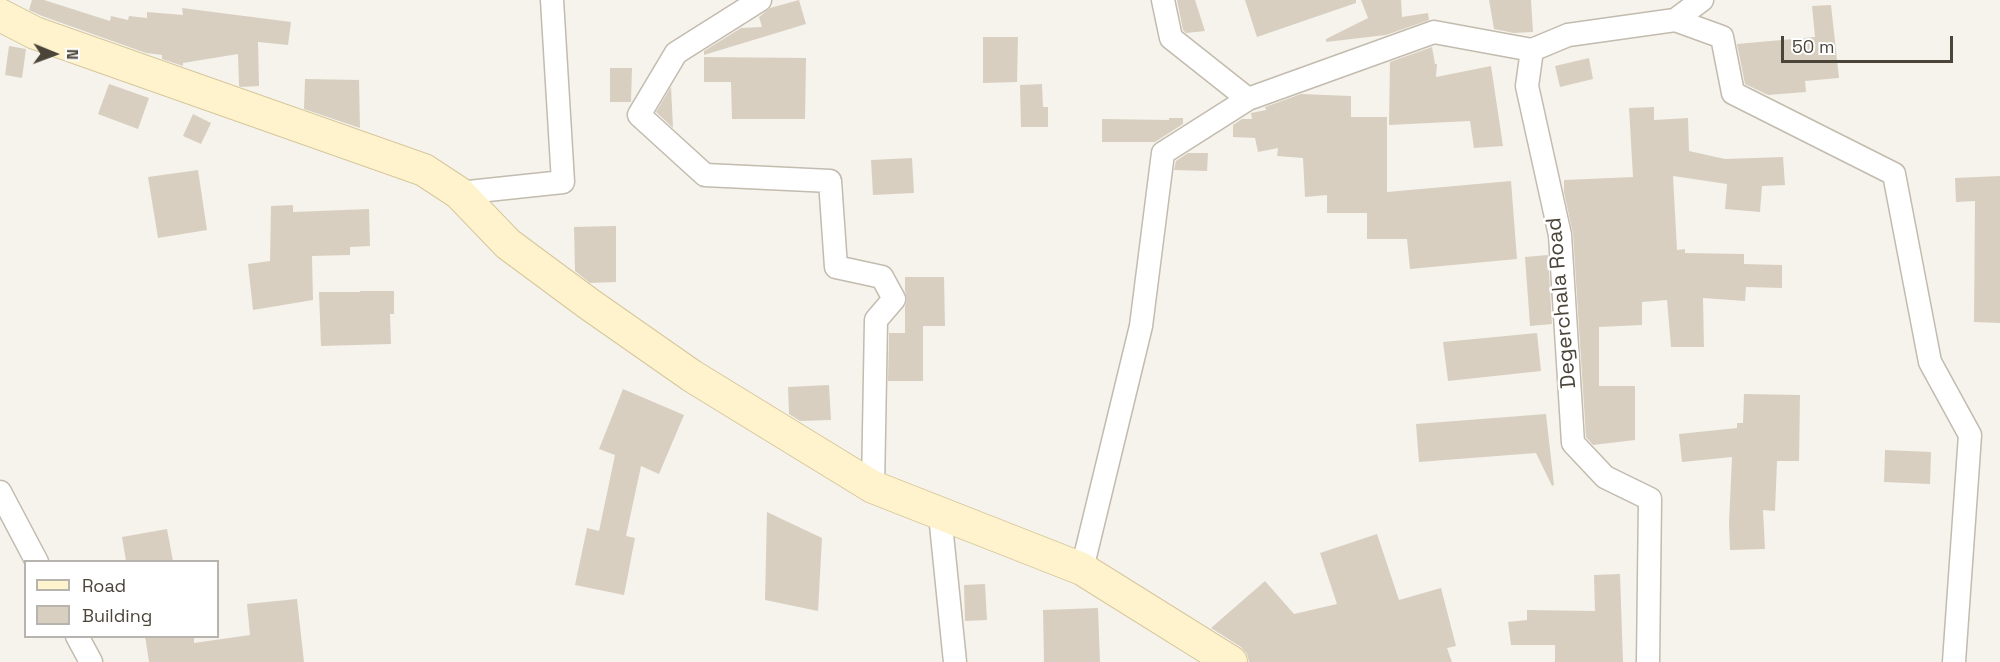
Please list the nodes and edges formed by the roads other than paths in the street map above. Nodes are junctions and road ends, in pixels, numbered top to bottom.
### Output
1 (552, 0) edge
2 (760, 0) edge
3 (1163, 0) edge
4 (1702, 0) edge
5 (0, 15) edge
6 (1676, 20) junction
7 (1532, 50) junction
8 (1248, 99) junction
9 (459, 193) junction
10 (873, 487) junction
11 (0, 492) edge
12 (940, 514) junction
13 (36, 560) edge
14 (1082, 569) junction
15 (78, 638) edge
16 (91, 662) edge
17 (955, 662) edge
18 (1231, 662) edge
19 (1648, 662) edge
20 (1954, 662) edge

1 - 9 street
2 - 10 street
3 - 8 street
4 - 6 street
5 - 9 main road
6 - 7 street
6 - 20 street
7 - 8 street
7 - 19 street, Degerchala Road
8 - 14 street
9 - 10 main road
10 - 12 main road
11 - 13 street
12 - 14 main road
12 - 17 street
14 - 18 main road
15 - 16 street

